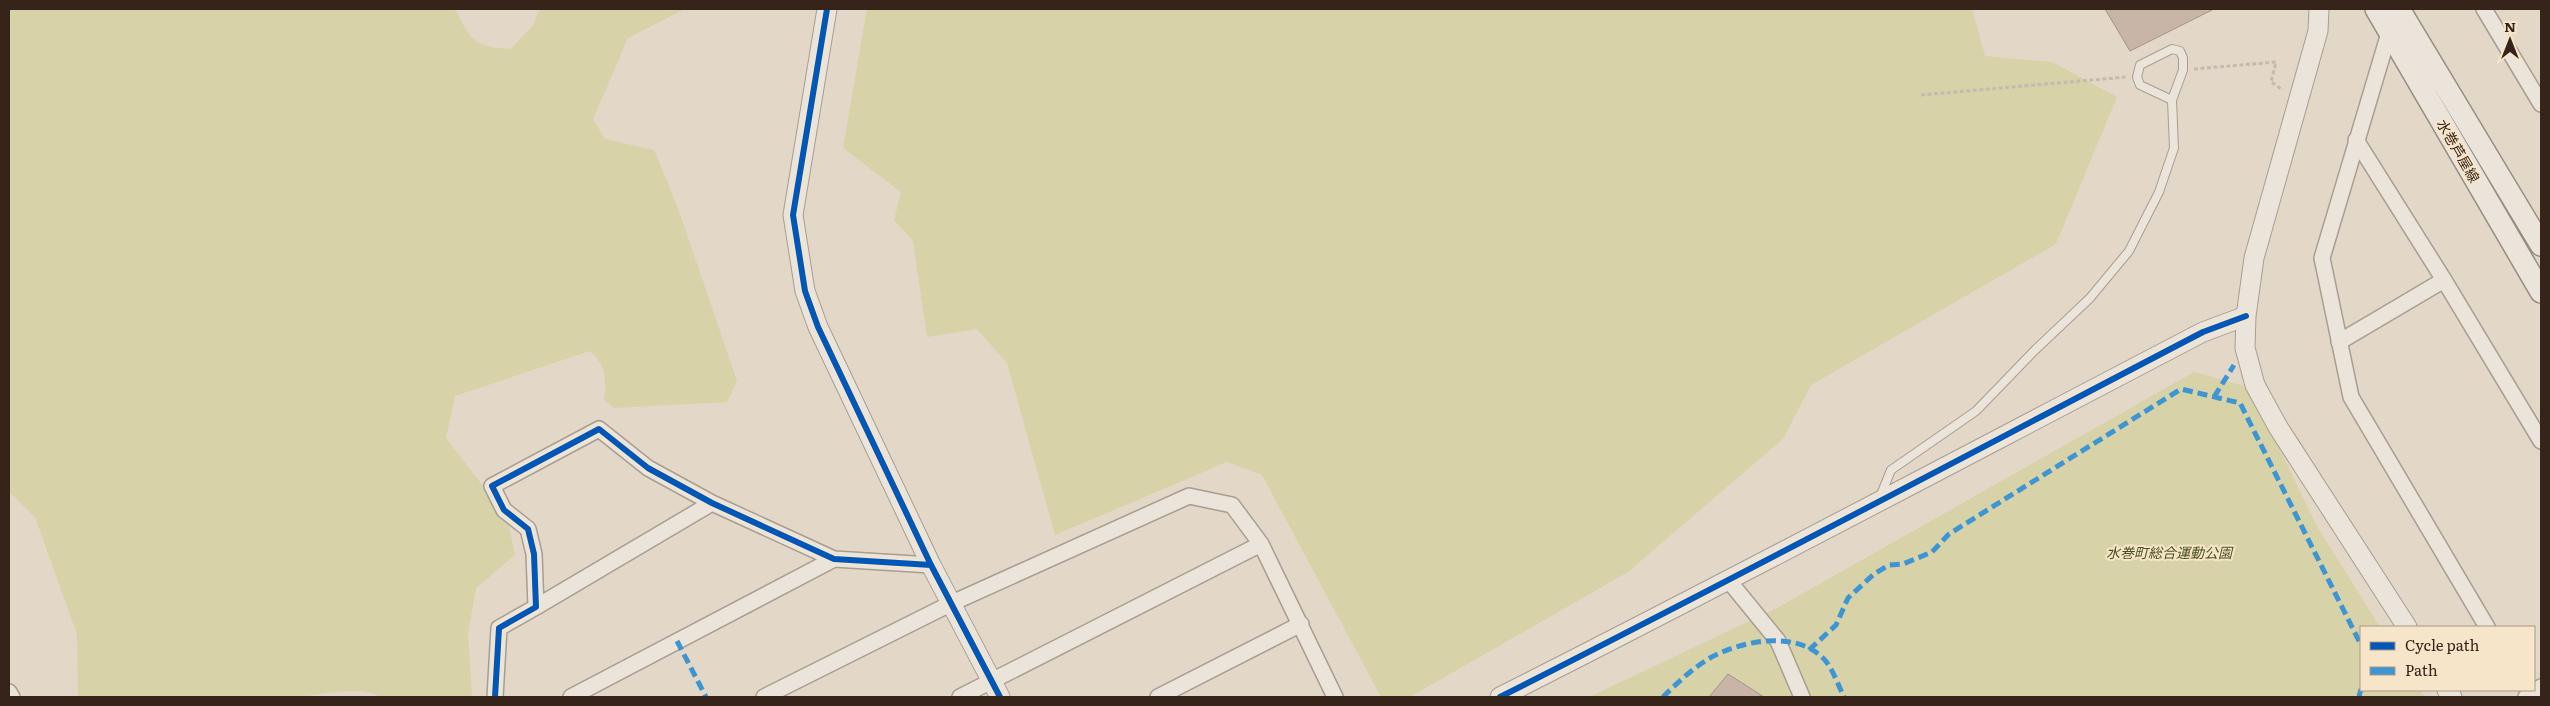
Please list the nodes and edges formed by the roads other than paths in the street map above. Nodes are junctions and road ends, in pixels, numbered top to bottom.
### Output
1 (827, 9) edge
2 (2319, 9) edge
3 (2376, 9) edge
4 (2399, 9) edge
5 (2484, 9) edge
6 (2389, 32) junction
7 (2172, 100) junction
8 (2541, 104) edge
9 (2356, 140) junction
10 (2541, 245) edge
11 (2444, 280) junction
12 (2541, 292) edge
13 (2246, 316) junction
14 (2340, 342) junction
15 (2541, 441) edge
16 (712, 502) junction
17 (1860, 510) junction
18 (1261, 544) junction
19 (834, 559) junction
20 (931, 565) junction
21 (1729, 581) junction
22 (952, 603) junction
23 (536, 607) junction
24 (1301, 624) junction
25 (2406, 626) edge
26 (2486, 626) edge
27 (2541, 687) edge
28 (996, 689) edge
29 (9, 692) edge
30 (12, 697) edge
31 (495, 697) edge
32 (571, 697) edge
33 (764, 697) edge
34 (960, 697) edge
35 (1158, 697) edge
36 (1335, 697) edge
37 (1500, 697) edge
38 (1802, 697) edge
39 (2527, 697) edge

1 - 20 street
2 - 13 street
3 - 6 main road, 水巻芦屋線
4 - 10 main road, 水巻芦屋線
5 - 8 street
6 - 9 street
6 - 12 main road, 水巻芦屋線
7 - 7 lane
7 - 17 lane
9 - 11 street
9 - 14 street
11 - 14 street
11 - 15 street
13 - 17 street
13 - 25 street
14 - 26 street
16 - 19 street
16 - 23 street
16 - 23 street
17 - 21 street
18 - 22 street
18 - 24 street
18 - 28 street
19 - 20 street
19 - 32 street
20 - 22 street
21 - 37 street
21 - 38 street
22 - 28 street
22 - 33 street
23 - 31 street
24 - 35 street
24 - 36 street
27 - 39 street
28 - 34 street
29 - 30 street

